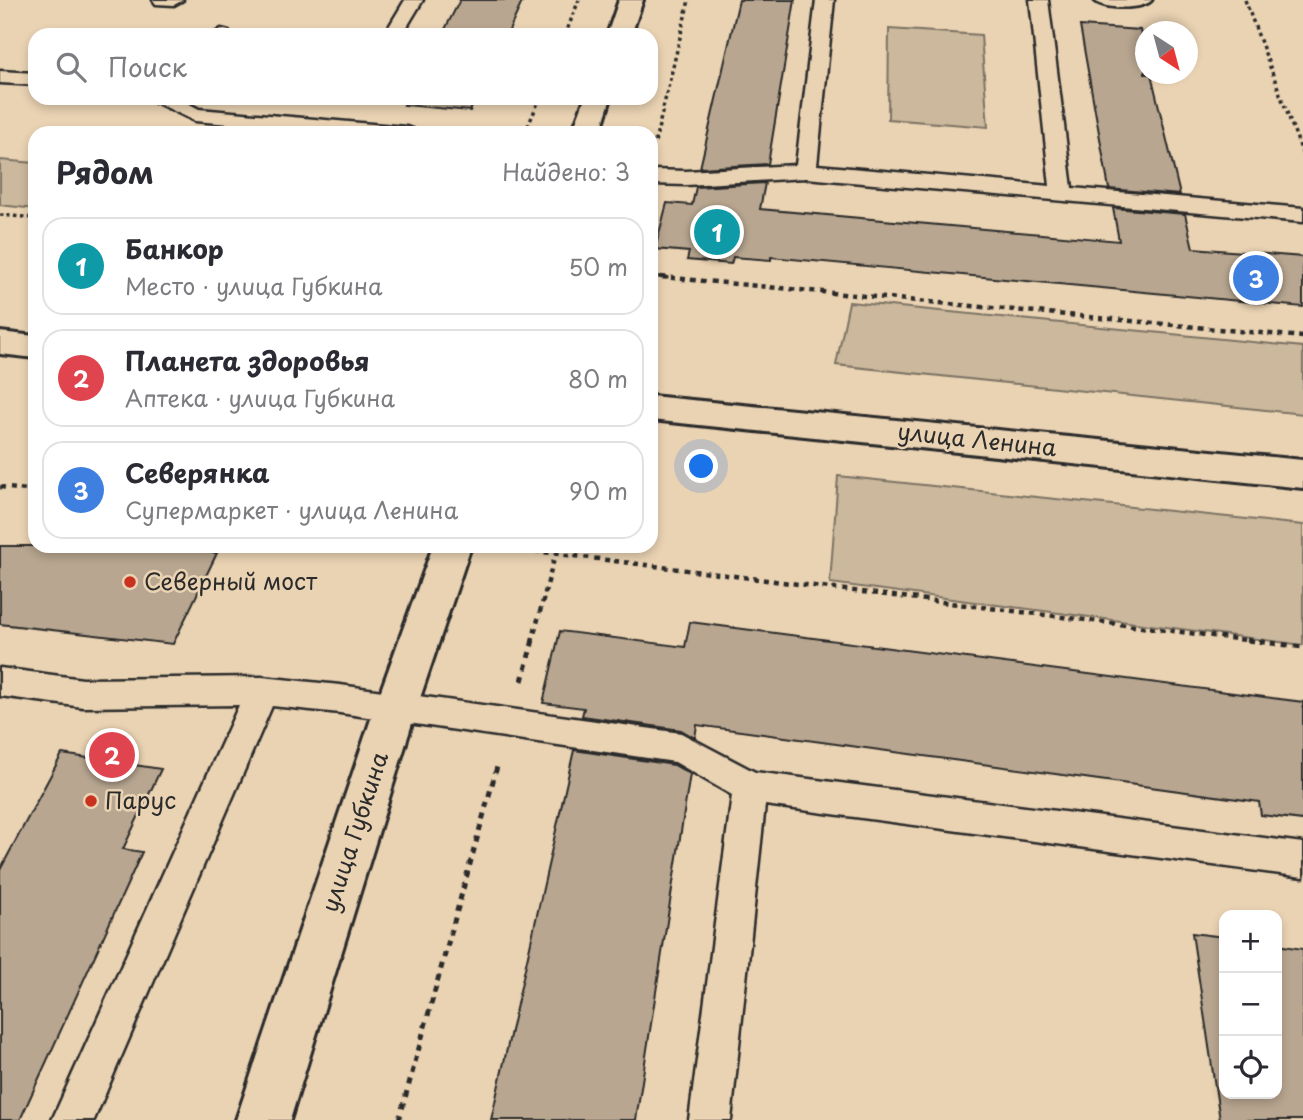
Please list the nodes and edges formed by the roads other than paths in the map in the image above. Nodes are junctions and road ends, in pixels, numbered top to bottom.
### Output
1 (162, 0) edge
2 (174, 0) edge
3 (414, 0) edge
4 (631, 0) edge
5 (825, 0) edge
6 (1039, 0) edge
7 (1103, 0) edge
8 (1143, 0) edge
9 (397, 28) edge
10 (621, 28) edge
11 (0, 77) edge
12 (28, 79) edge
13 (175, 105) edge
14 (596, 105) edge
15 (320, 126) edge
16 (588, 126) edge
17 (806, 171) junction
18 (658, 177) edge
19 (1062, 193) junction
20 (1303, 215) edge
21 (0, 343) edge
22 (28, 345) edge
23 (658, 409) edge
24 (1303, 474) edge
25 (450, 553) edge
26 (0, 682) edge
27 (262, 691) junction
28 (396, 707) junction
29 (750, 787) junction
30 (1303, 860) edge
31 (74, 1120) edge
32 (262, 1120) edge
33 (710, 1120) edge

1 - 2 lane
3 - 9 lane
4 - 10 street
5 - 17 lane
6 - 19 lane
7 - 8 lane
11 - 12 lane
13 - 15 lane
14 - 16 street
17 - 18 lane
17 - 19 lane
19 - 20 lane
21 - 22 street
23 - 24 street, улица Ленина
25 - 28 street, улица Губкина
26 - 27 lane
27 - 28 lane
27 - 31 lane
28 - 29 lane
28 - 32 street, улица Губкина
29 - 30 lane
29 - 33 lane

